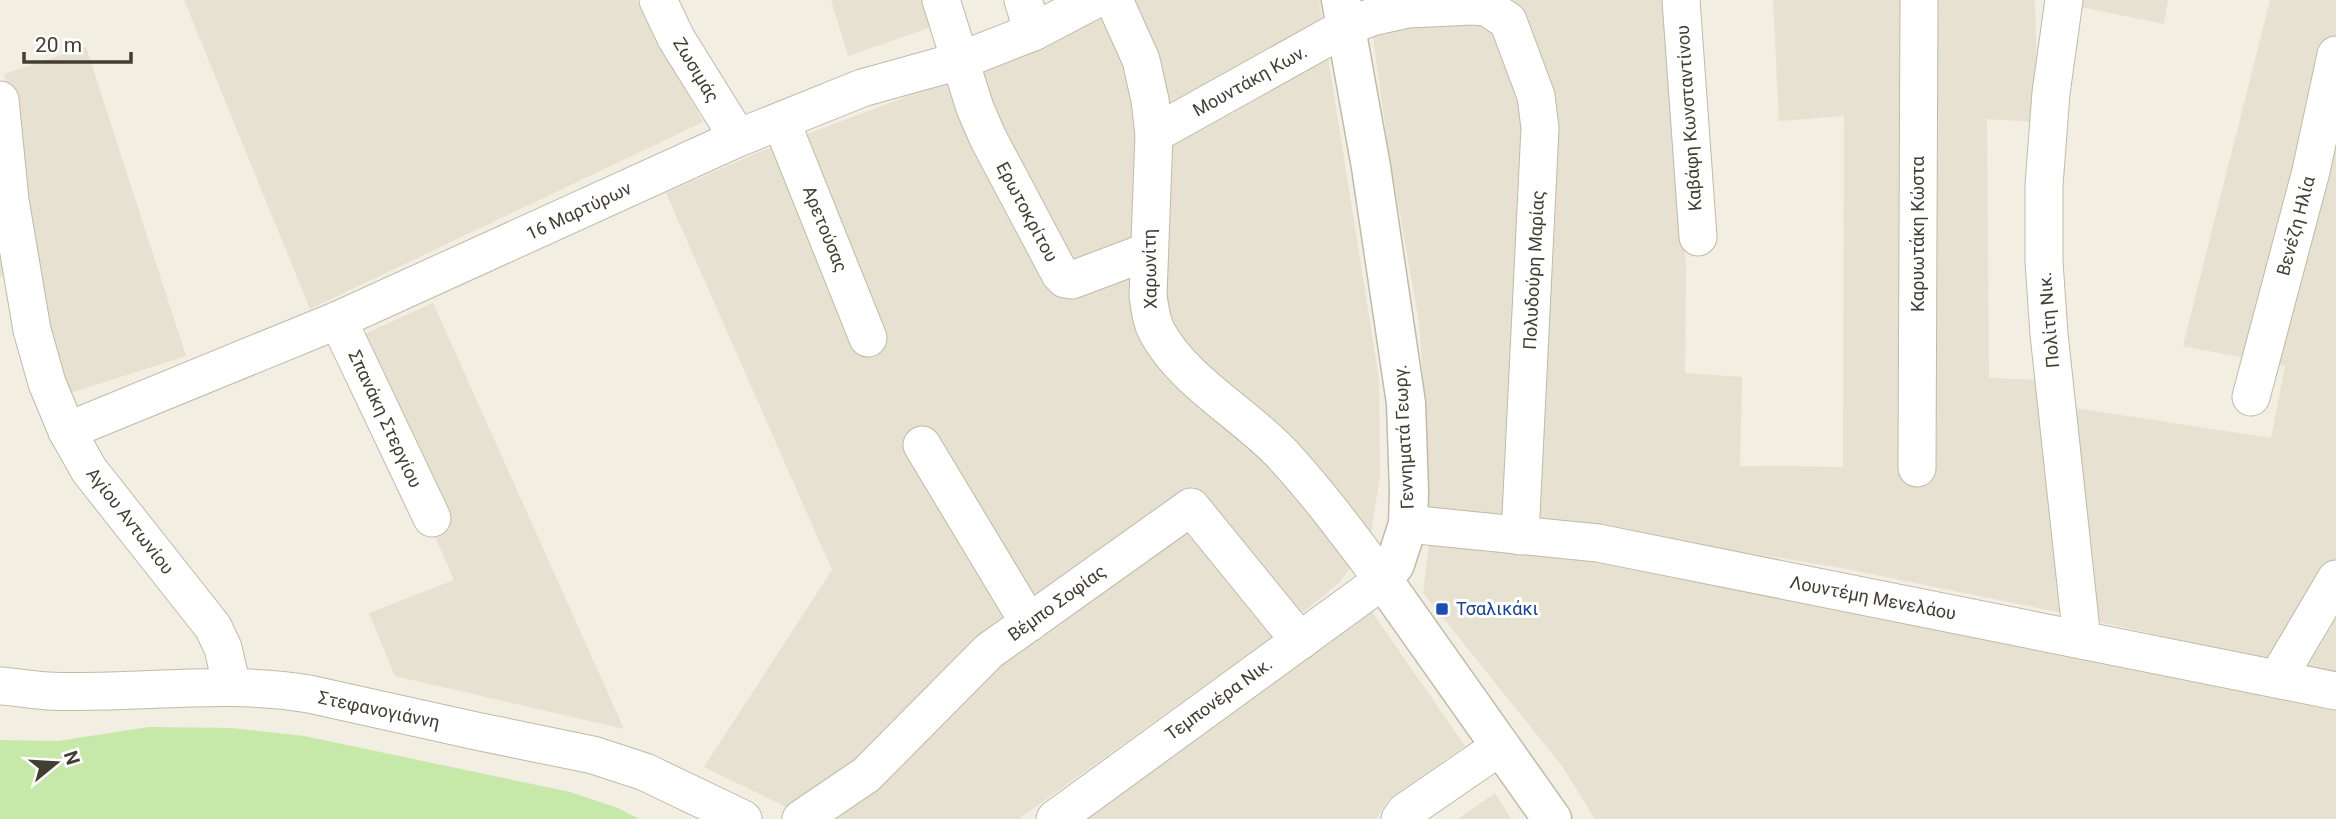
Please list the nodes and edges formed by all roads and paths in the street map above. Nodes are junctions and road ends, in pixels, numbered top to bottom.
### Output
1 (658, 0) edge
2 (941, 0) edge
3 (1094, 0) edge
4 (1114, 0) edge
5 (1681, 0) edge
6 (1919, 0) edge
7 (2064, 0) edge
8 (1481, 7) edge
9 (1343, 14) edge
10 (1028, 16) edge
11 (2336, 55) edge
12 (959, 61) junction
13 (0, 100) edge
14 (781, 121) junction
15 (1154, 134) junction
16 (737, 138) junction
17 (1698, 237) dead end
18 (1149, 251) junction
19 (338, 320) junction
20 (868, 338) dead end
21 (2251, 397) dead end
22 (67, 430) junction
23 (922, 445) dead end
24 (1917, 468) dead end
25 (432, 518) dead end
26 (1408, 524) junction
27 (1520, 536) junction
28 (2336, 579) edge
29 (1383, 580) junction
30 (1029, 623) junction
31 (2082, 640) junction
32 (1300, 641) junction
33 (2277, 679) junction
34 (0, 685) edge
35 (232, 687) junction
36 (2336, 691) edge
37 (1501, 746) junction
38 (743, 819) edge
39 (801, 819) edge
40 (1055, 819) edge
41 (1401, 819) edge
42 (1552, 819) edge

1 - 16 street, Ζωσιμάς
2 - 12 street
3 - 10 street, 16 Μαρτύρων
4 - 15 street, Χαρωνίτη
5 - 17 street, Καβάφη Κωνσταντίνου
6 - 24 street, Καρυωτάκη Κώστα
7 - 31 street, Πολίτη Νικ.
8 - 9 street, Μουντάκη Κων.
8 - 27 street, Πολυδούρη Μαρίας
9 - 15 street, Μουντάκη Κων.
9 - 26 street, Γεννηματά Γεωργ.
10 - 12 street, 16 Μαρτύρων
11 - 21 street, Βενέζη Ηλία
12 - 14 street, 16 Μαρτύρων
12 - 18 street, Ερωτοκρίτου
13 - 22 street, Αγίου Αντωνίου
14 - 16 street, 16 Μαρτύρων
14 - 20 street, Αρετούσας
15 - 18 street, Χαρωνίτη
16 - 19 street, 16 Μαρτύρων
18 - 29 street, Χαρωνίτη
19 - 22 street, 16 Μαρτύρων
19 - 25 street, Σπανάκη Στεργίου
22 - 35 street, Αγίου Αντωνίου
23 - 30 street
26 - 27 street, Λουντέμη Μενελάου
26 - 29 street, Γεννηματά Γεωργ.
27 - 31 street, Λουντέμη Μενελάου
28 - 33 street
29 - 32 street, Τεμπονέρα Νικ.
29 - 37 street
30 - 32 street, Βέμπο Σοφίας
30 - 39 street, Βέμπο Σοφίας
31 - 33 street, Λουντέμη Μενελάου
32 - 40 street, Τεμπονέρα Νικ.
33 - 36 street, Λουντέμη Μενελάου
34 - 35 street, Στεφανογιάννη
35 - 38 street, Στεφανογιάννη
37 - 41 street
37 - 42 street

